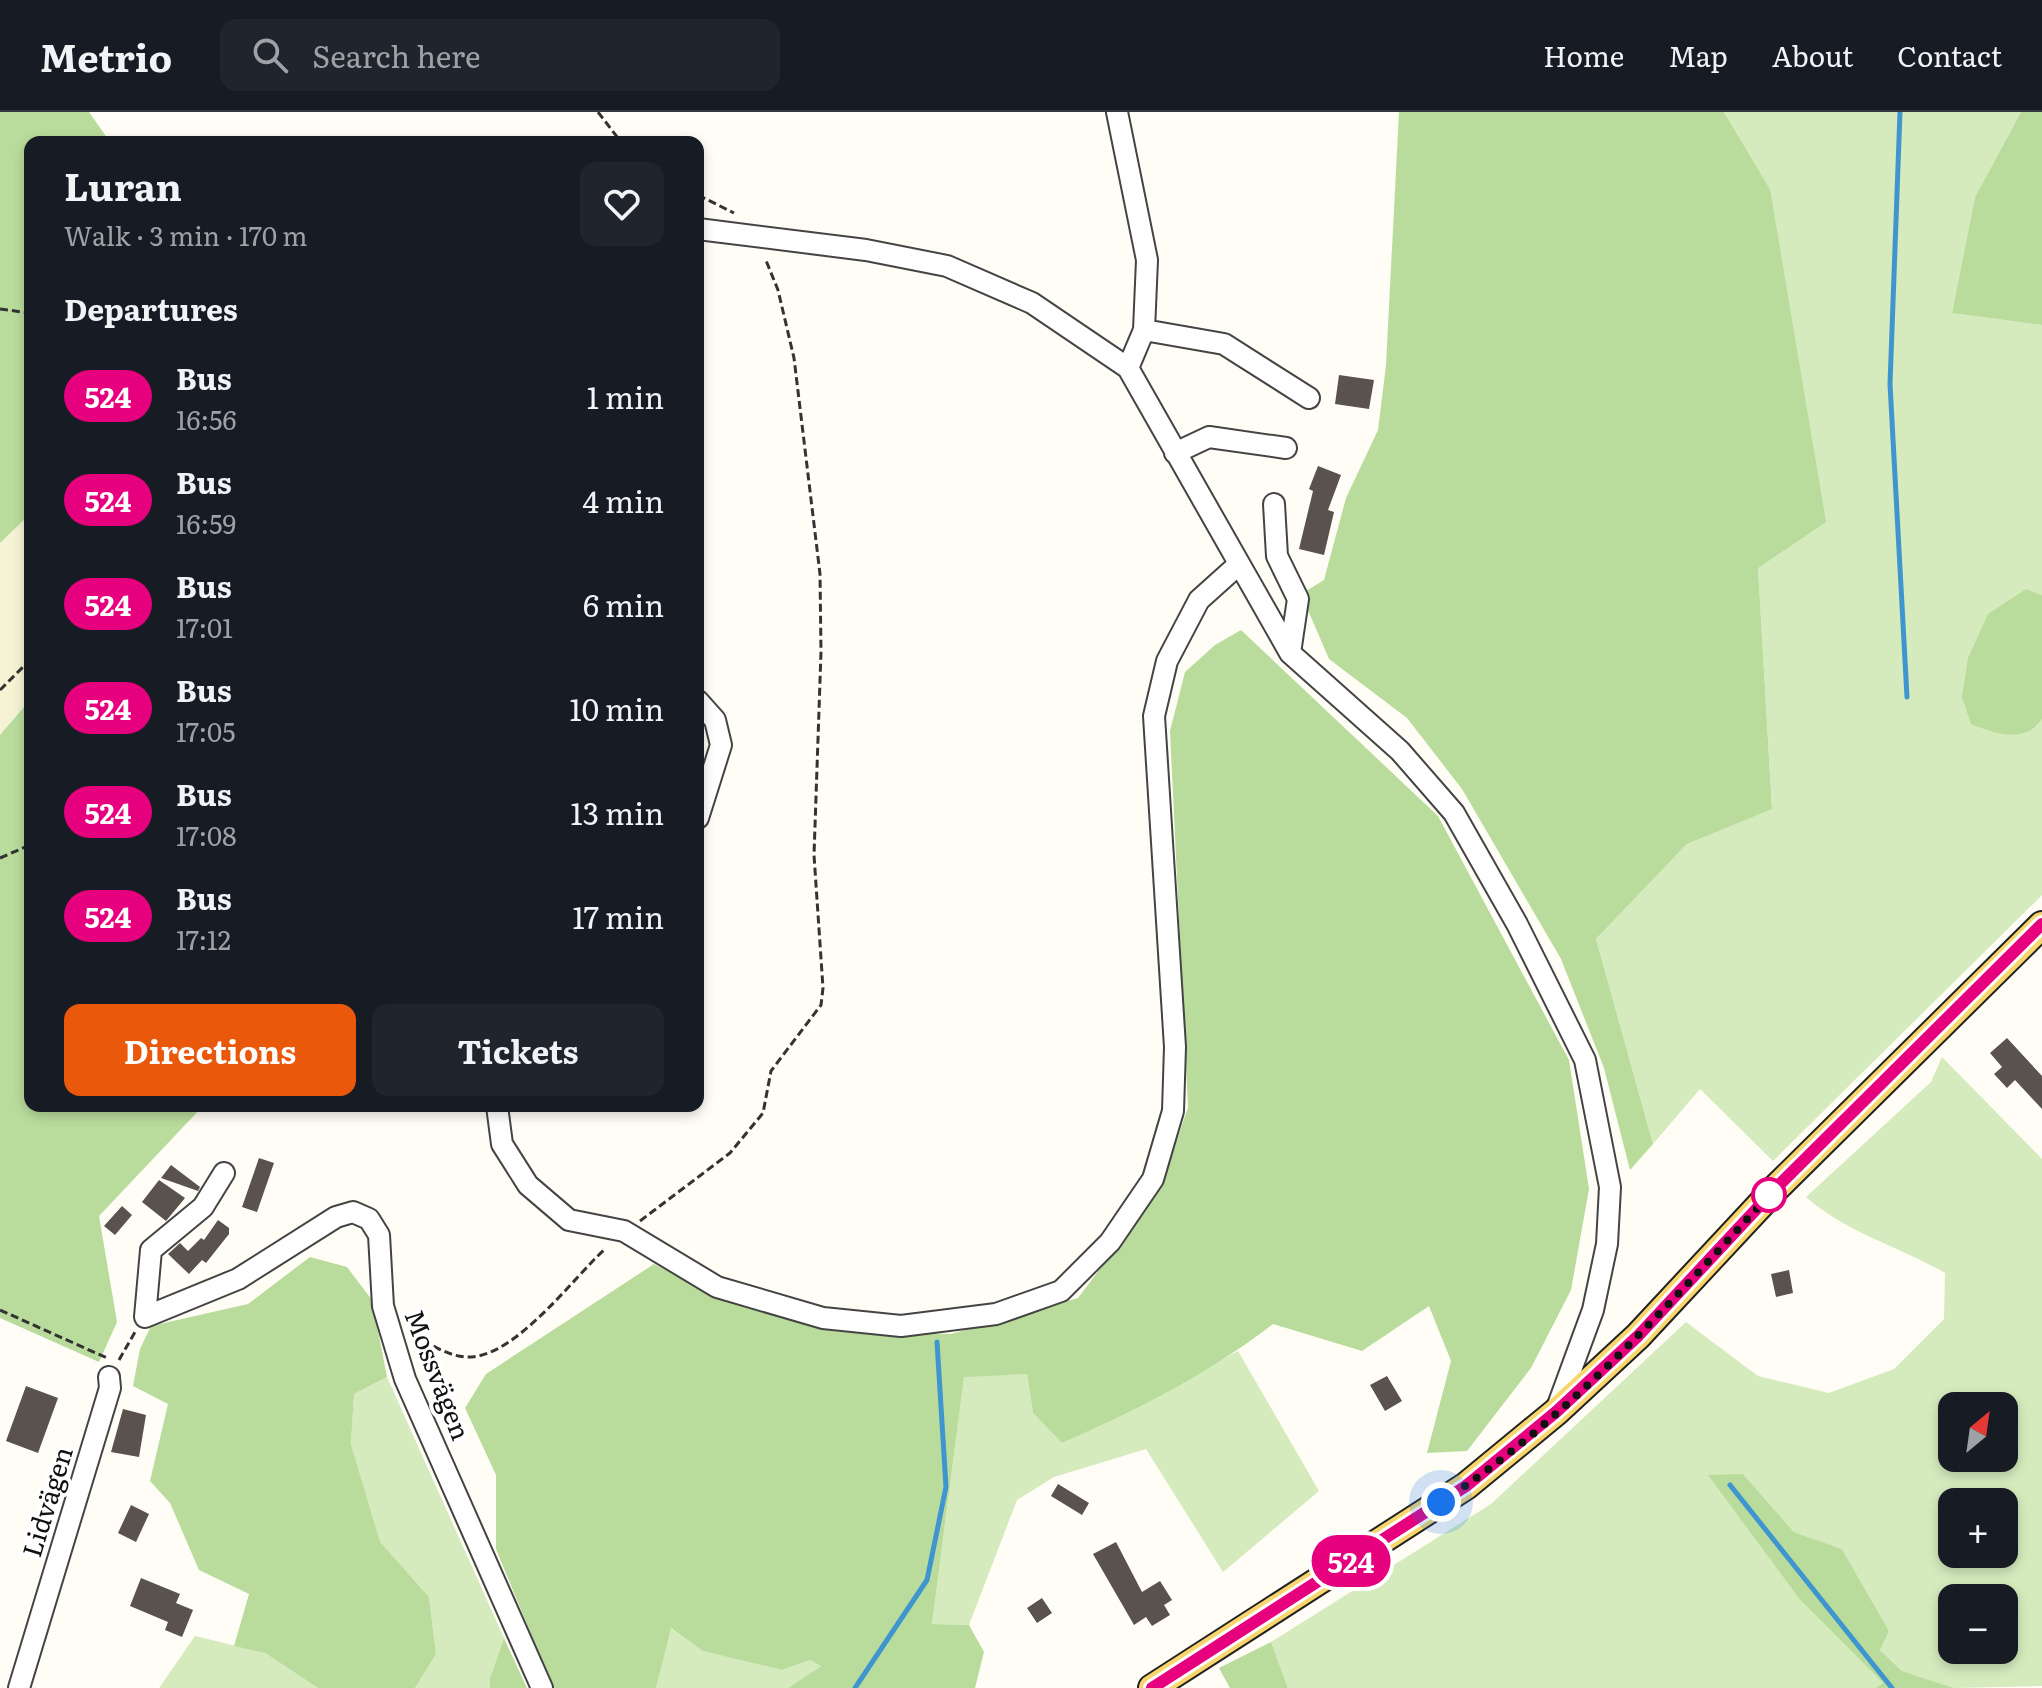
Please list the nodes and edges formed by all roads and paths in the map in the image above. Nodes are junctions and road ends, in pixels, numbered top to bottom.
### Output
1 (598, 112) edge
2 (1117, 112) edge
3 (616, 136) edge
4 (704, 230) edge
5 (755, 235) junction
6 (0, 309) edge
7 (24, 312) edge
8 (1144, 330) junction
9 (1128, 368) junction
10 (1309, 398) dead end
11 (1286, 448) dead end
12 (1175, 453) junction
13 (1274, 504) dead end
14 (1238, 565) junction
15 (1290, 653) junction
16 (24, 666) edge
17 (0, 690) edge
18 (704, 708) edge
19 (704, 799) edge
20 (24, 848) edge
21 (0, 858) edge
22 (2042, 925) edge
23 (498, 1112) edge
24 (224, 1173) dead end
25 (624, 1231) junction
26 (0, 1310) edge
27 (145, 1317) junction
28 (395, 1346) junction
29 (113, 1371) junction
30 (1556, 1412) junction
31 (19, 1688) edge
32 (542, 1688) edge
33 (1152, 1688) edge

1 - 3 path
2 - 8 lane
4 - 5 lane
5 - 9 lane
5 - 25 path
6 - 7 path
8 - 9 lane
8 - 10 lane
9 - 12 lane
11 - 12 lane
12 - 14 lane
13 - 15 lane
14 - 15 lane
14 - 25 lane
15 - 30 lane
16 - 17 path
18 - 19 lane
20 - 21 path
22 - 30 main road
23 - 25 lane
24 - 27 lane
25 - 28 path
26 - 29 path
27 - 28 lane, Mossvägen
27 - 29 path
28 - 32 lane, Mossvägen
29 - 31 lane, Lidvägen
30 - 33 main road

